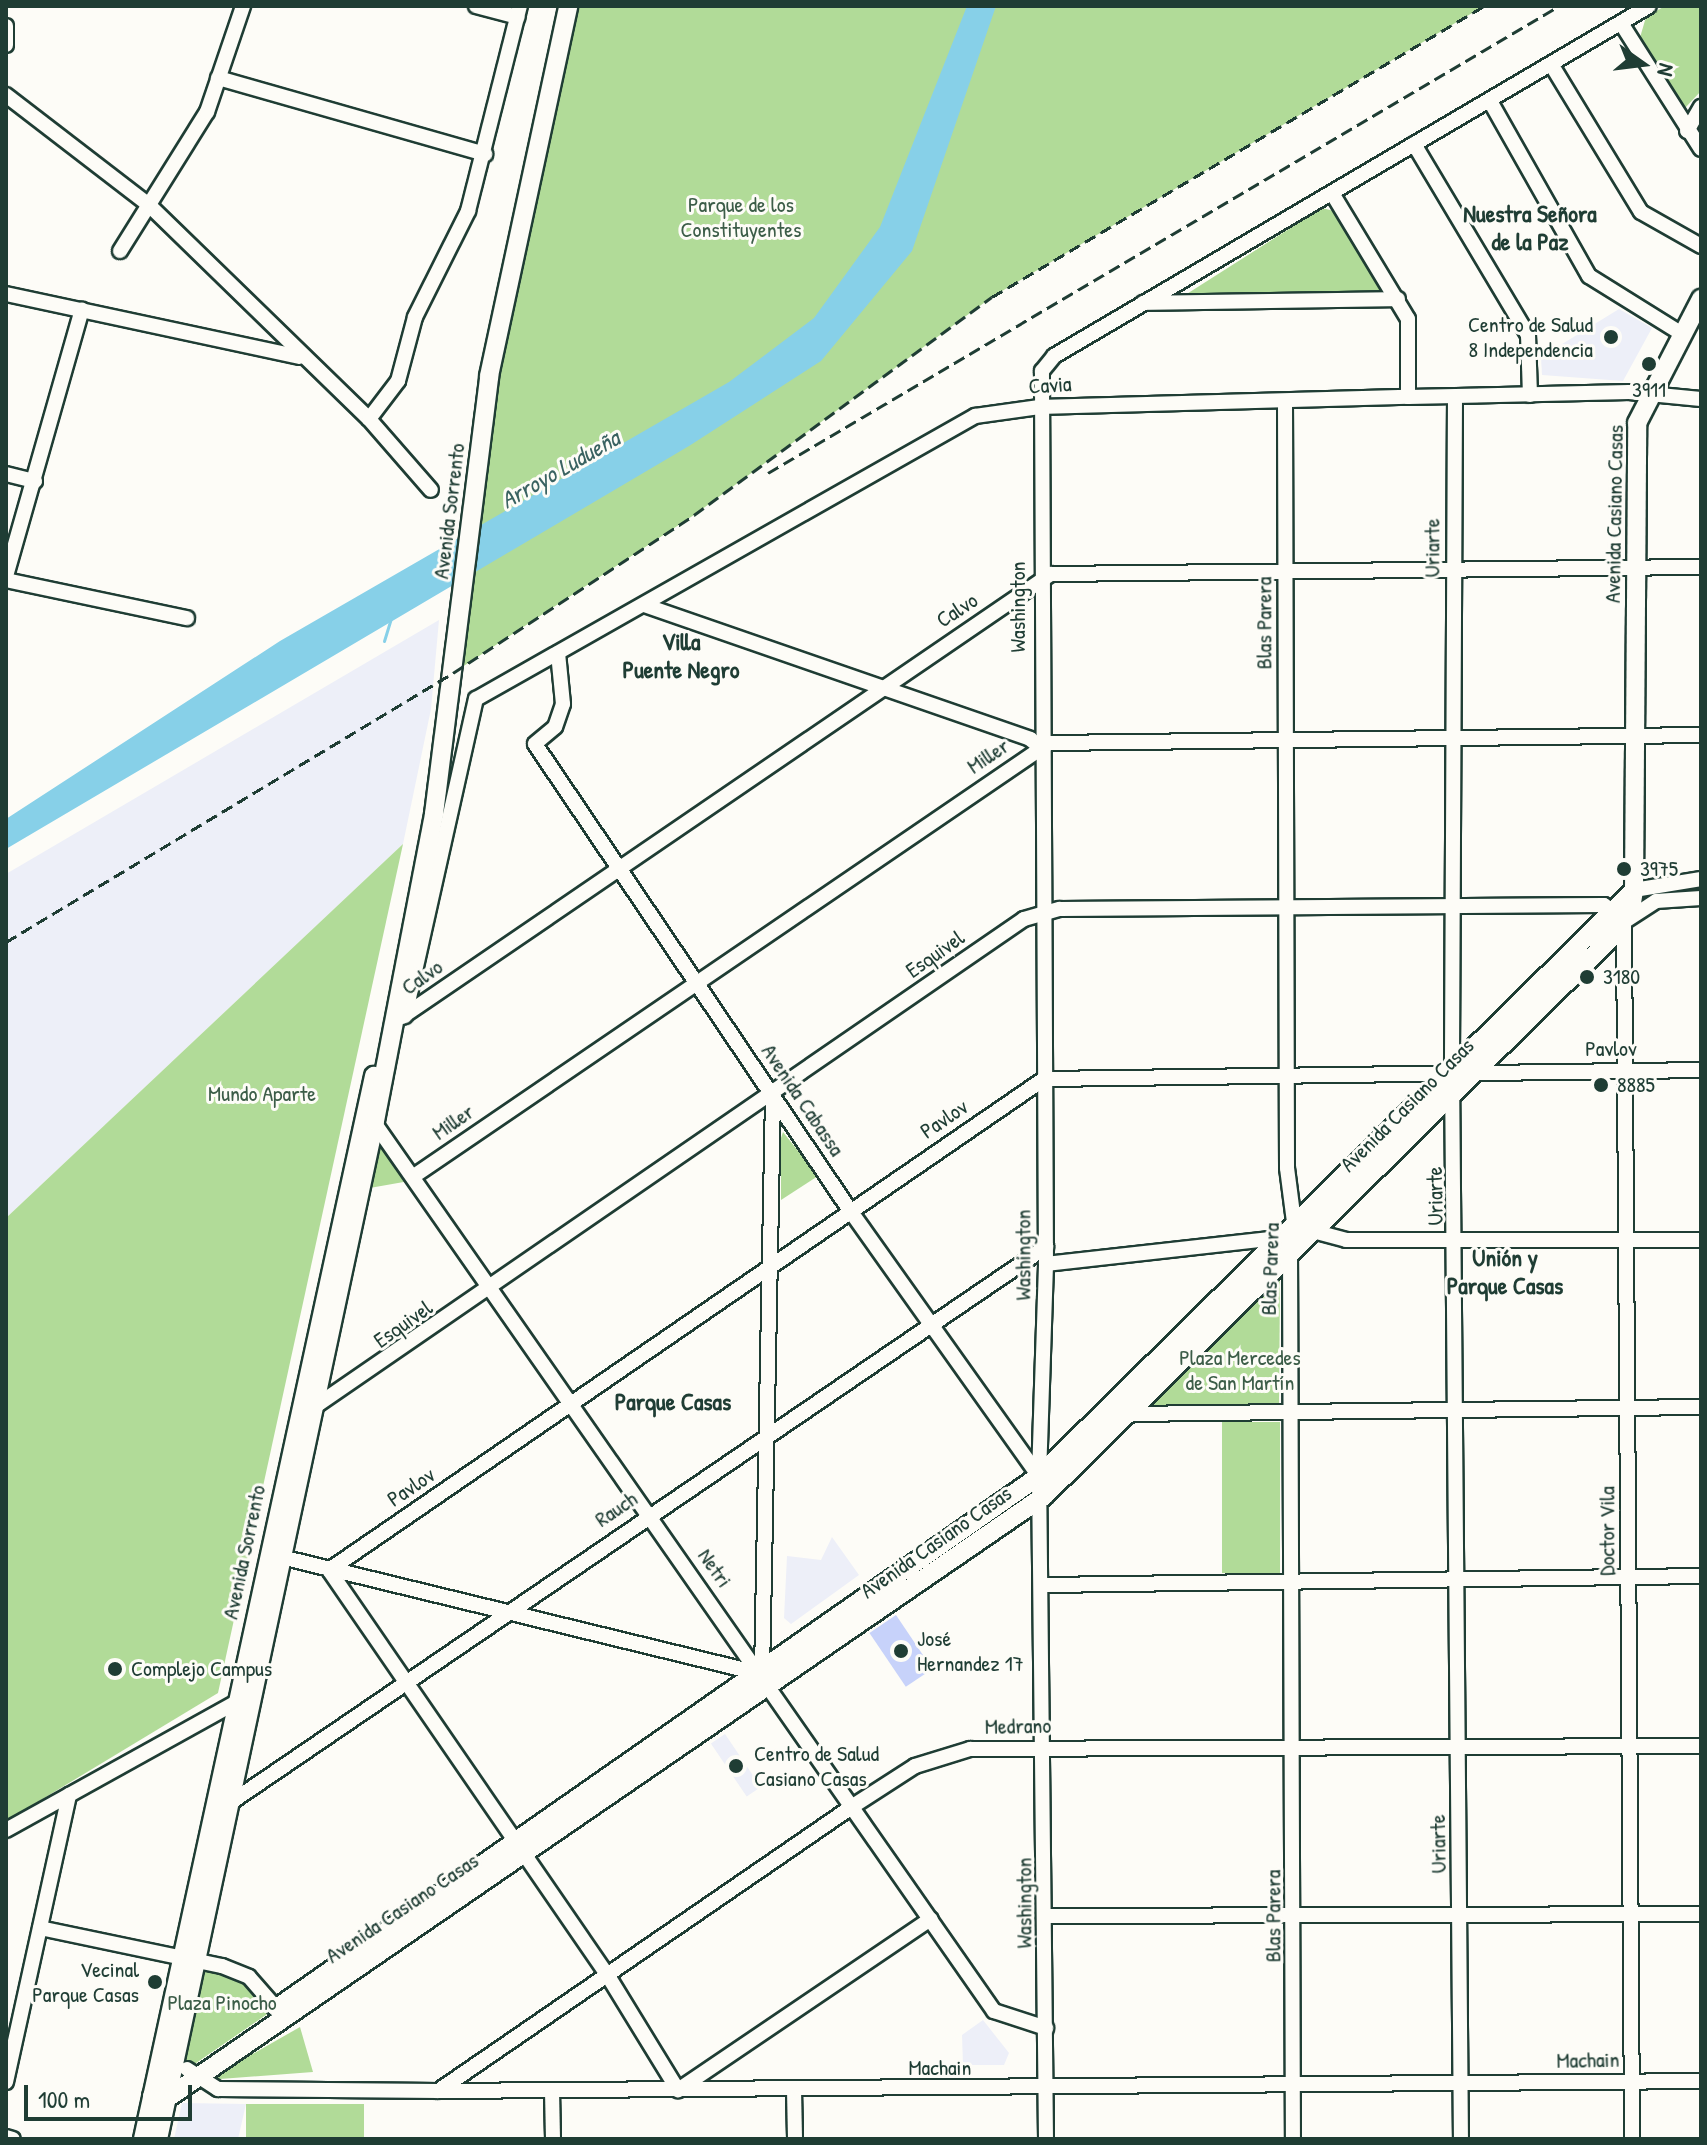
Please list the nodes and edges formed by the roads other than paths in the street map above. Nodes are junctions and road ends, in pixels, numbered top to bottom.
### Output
1 (243, 6) edge
2 (476, 6) edge
3 (568, 6) edge
4 (1649, 6) edge
5 (519, 12) edge
6 (1621, 23) junction
7 (6, 26) edge
8 (6, 45) edge
9 (1551, 64) junction
10 (218, 78) junction
11 (6, 95) edge
12 (1490, 101) junction
13 (1701, 107) edge
14 (1687, 131) junction
15 (1414, 144) junction
16 (1701, 149) edge
17 (485, 154) junction
18 (1332, 193) junction
19 (150, 206) junction
20 (1701, 246) edge
21 (120, 251) dead end
22 (6, 294) edge
23 (1398, 299) junction
24 (1701, 299) edge
25 (1143, 303) junction
26 (82, 310) junction
27 (1682, 334) junction
28 (300, 357) junction
29 (1648, 394) junction
30 (1530, 395) junction
31 (1408, 397) junction
32 (1455, 397) junction
33 (1701, 399) edge
34 (1285, 401) junction
35 (1039, 407) junction
36 (369, 419) junction
37 (6, 474) edge
38 (35, 481) junction
39 (431, 490) dead end
40 (1636, 567) junction
41 (1701, 567) edge
42 (1454, 569) junction
43 (1286, 571) junction
44 (6, 578) edge
45 (1041, 581) junction
46 (644, 605) junction
47 (187, 618) dead end
48 (558, 653) junction
49 (882, 686) junction
50 (1701, 735) edge
51 (1635, 736) junction
52 (1455, 738) junction
53 (1286, 739) junction
54 (1041, 748) junction
55 (616, 867) junction
56 (1701, 879) edge
57 (1634, 890) junction
58 (1701, 898) edge
59 (1456, 907) junction
60 (1287, 909) junction
61 (1043, 914) junction
62 (1619, 916) junction
63 (695, 979) junction
64 (398, 1020) junction
65 (1452, 1069) junction
66 (1476, 1070) junction
67 (1701, 1070) edge
68 (1627, 1072) junction
69 (1288, 1074) junction
70 (1044, 1079) junction
71 (1454, 1091) junction
72 (773, 1094) junction
73 (369, 1116) junction
74 (414, 1176) junction
75 (849, 1209) junction
76 (1317, 1227) junction
77 (1291, 1237) junction
78 (1458, 1240) junction
79 (1628, 1240) junction
80 (1701, 1240) edge
81 (1046, 1247) junction
82 (774, 1260) junction
83 (1046, 1264) junction
84 (494, 1287) junction
85 (931, 1324) junction
86 (571, 1404) junction
87 (1701, 1407) edge
88 (1628, 1408) junction
89 (1457, 1410) junction
90 (306, 1412) junction
91 (1291, 1413) junction
92 (1128, 1414) junction
93 (767, 1435) junction
94 (1039, 1476) junction
95 (1044, 1496) junction
96 (650, 1513) junction
97 (275, 1556) junction
98 (329, 1570) junction
99 (1701, 1576) edge
100 (1629, 1578) junction
101 (1458, 1582) junction
102 (1292, 1583) junction
103 (1044, 1585) junction
104 (506, 1609) junction
105 (766, 1680) junction
106 (402, 1683) junction
107 (245, 1698) junction
108 (1629, 1746) junction
109 (1701, 1746) edge
110 (1045, 1747) junction
111 (1459, 1748) junction
112 (1294, 1750) junction
113 (69, 1795) junction
114 (221, 1806) junction
115 (853, 1806) junction
116 (6, 1830) edge
117 (519, 1849) junction
118 (1462, 1913) junction
119 (1295, 1914) junction
120 (1630, 1914) junction
121 (1701, 1914) edge
122 (1046, 1916) junction
123 (931, 1919) junction
124 (40, 1928) junction
125 (189, 1959) junction
126 (605, 1971) junction
127 (276, 2008) junction
128 (1046, 2028) junction
129 (190, 2074) junction
130 (1701, 2081) edge
131 (6, 2082) edge
132 (1630, 2082) junction
133 (1461, 2084) junction
134 (1294, 2086) junction
135 (161, 2089) junction
136 (678, 2090) junction
137 (794, 2090) junction
138 (1046, 2090) junction
139 (438, 2091) junction
140 (552, 2091) junction
141 (6, 2137) edge
142 (13, 2139) edge
143 (143, 2139) edge
144 (158, 2139) edge
145 (553, 2139) edge
146 (795, 2139) edge
147 (1046, 2139) edge
148 (1293, 2139) edge
149 (1461, 2139) edge
150 (1632, 2139) edge

1 - 10 street
2 - 5 street
3 - 64 main road, Avenida Sorrento
4 - 6 street
5 - 17 street
6 - 9 street
6 - 14 street
7 - 8 street
9 - 12 street
9 - 20 street
10 - 17 street
10 - 19 street
11 - 19 street
12 - 15 street
12 - 27 street
13 - 14 street
14 - 16 street
15 - 18 street
15 - 30 street
17 - 36 street
18 - 23 street
18 - 25 street
19 - 21 street
19 - 28 street
22 - 26 street
23 - 25 street
23 - 31 street
24 - 27 main road, Avenida Casiano Casas
25 - 35 street, Washington
26 - 28 street
26 - 38 street
27 - 29 main road, Avenida Casiano Casas
28 - 36 street
29 - 30 street, Cavia
29 - 33 street, Cavia
29 - 40 main road, Avenida Casiano Casas
30 - 32 street, Cavia
31 - 32 street, Cavia
31 - 34 street, Cavia
32 - 42 street, Uriarte
34 - 35 street, Cavia
34 - 43 street, Blas Parera
35 - 45 street, Washington
35 - 46 street, Cavia
36 - 39 street
37 - 38 street
38 - 44 street
40 - 41 street, Calvo
40 - 42 street, Calvo
40 - 51 main road, Avenida Casiano Casas
42 - 43 street, Calvo
42 - 52 street, Uriarte
43 - 45 street, Calvo
43 - 53 street, Blas Parera
44 - 47 street
45 - 49 street, Calvo
45 - 54 street, Washington
46 - 48 street, Cavia
46 - 49 street
48 - 55 street, Avenida Cabassa
48 - 64 street, Cavia
49 - 54 street
49 - 55 street, Calvo
50 - 51 street, Miller
51 - 52 street, Miller
51 - 57 main road, Avenida Casiano Casas
52 - 53 street, Miller
52 - 59 street, Uriarte
53 - 54 street, Miller
53 - 60 street, Blas Parera
54 - 61 street, Washington
54 - 63 street, Miller
55 - 63 street, Avenida Cabassa
55 - 64 street, Calvo
56 - 57 street
57 - 62 main road, Avenida Casiano Casas
58 - 62 street
59 - 60 street, Esquivel
59 - 62 street, Esquivel
59 - 65 street, Uriarte
60 - 61 street, Esquivel
60 - 69 street, Blas Parera
61 - 70 street, Washington
61 - 72 street, Esquivel
62 - 65 main road, Avenida Casiano Casas
62 - 66 main road, Avenida Casiano Casas
62 - 68 street, Doctor Vila
63 - 72 street, Avenida Cabassa
63 - 74 street, Miller
64 - 73 main road, Avenida Sorrento
65 - 66 street, Pavlov
65 - 69 street, Pavlov
65 - 71 street, Uriarte
65 - 77 main road, Avenida Casiano Casas
66 - 68 street, Pavlov
66 - 71 main road, Avenida Casiano Casas
67 - 68 street, Pavlov
68 - 79 street, Doctor Vila
69 - 70 street, Pavlov
69 - 77 street, Blas Parera
70 - 75 street, Pavlov
70 - 81 street, Washington
71 - 76 main road, Avenida Casiano Casas
71 - 78 street, Uriarte
72 - 75 street, Avenida Cabassa
72 - 82 street
72 - 84 street, Esquivel
73 - 74 street, Netri
73 - 90 main road, Avenida Sorrento
74 - 84 street, Netri
75 - 82 street, Pavlov
75 - 85 street, Avenida Cabassa
76 - 77 main road, Avenida Casiano Casas
76 - 78 street
77 - 83 street
77 - 91 street, Blas Parera
77 - 92 main road, Avenida Casiano Casas
77 - 94 main road, Avenida Casiano Casas
78 - 79 street
78 - 89 street, Uriarte
79 - 80 street
79 - 88 street, Doctor Vila
81 - 83 street, Washington
81 - 85 street, Rauch
82 - 86 street, Pavlov
82 - 93 street
83 - 94 street, Washington
84 - 86 street, Netri
84 - 90 street, Esquivel
85 - 93 street, Rauch
85 - 94 street, Avenida Cabassa
86 - 96 street, Netri
86 - 98 street, Pavlov
87 - 88 street
88 - 89 street
88 - 100 street, Doctor Vila
89 - 91 street
89 - 101 street, Uriarte
90 - 97 main road, Avenida Sorrento
91 - 92 street
91 - 102 street, Blas Parera
92 - 95 main road, Avenida Casiano Casas
93 - 96 street, Rauch
93 - 105 street
94 - 95 street, Washington
94 - 105 main road, Avenida Casiano Casas
95 - 103 street, Washington
95 - 105 main road, Avenida Casiano Casas
96 - 104 street, Rauch
96 - 105 street, Netri
97 - 98 street
97 - 107 main road, Avenida Sorrento
98 - 104 street
98 - 106 street
99 - 100 street
100 - 101 street
100 - 108 street, Doctor Vila
101 - 102 street
101 - 111 street, Uriarte
102 - 103 street
102 - 112 street, Blas Parera
103 - 110 street, Washington
104 - 105 street
104 - 106 street, Rauch
105 - 115 street, Netri
105 - 117 main road, Avenida Casiano Casas
106 - 114 street, Rauch
106 - 117 street
107 - 113 street
107 - 114 main road, Avenida Sorrento
108 - 109 street, Medrano
108 - 111 street, Medrano
108 - 120 street, Doctor Vila
110 - 112 street, Medrano
110 - 115 street, Medrano
110 - 122 street, Washington
111 - 112 street, Medrano
111 - 118 street, Uriarte
112 - 119 street, Blas Parera
113 - 116 street
113 - 124 street
114 - 125 main road, Avenida Sorrento
115 - 123 street, Netri
115 - 126 street, Medrano
117 - 126 street
117 - 127 main road, Avenida Casiano Casas
117 - 129 main road, Avenida Casiano Casas
118 - 119 street
118 - 120 street
118 - 133 street, Uriarte
119 - 122 street
119 - 134 street, Blas Parera
120 - 121 street
120 - 132 street, Doctor Vila
122 - 128 street, Washington
123 - 128 street, Netri
123 - 136 street
124 - 125 street
124 - 131 street
125 - 127 street
125 - 135 main road, Avenida Sorrento
126 - 136 street
126 - 139 street, Medrano
127 - 129 main road, Avenida Casiano Casas
128 - 138 street, Washington
129 - 135 main road, Avenida Casiano Casas
129 - 139 street, Machain
130 - 132 street, Machain
132 - 133 street, Machain
132 - 150 street, Doctor Vila
133 - 134 street, Machain
133 - 149 street, Uriarte
134 - 138 street, Machain
134 - 148 street, Blas Parera
135 - 143 main road, Avenida Sorrento
135 - 144 main road, Avenida Sorrento
136 - 137 street, Machain
136 - 140 street, Machain
137 - 138 street, Machain
137 - 146 street
138 - 147 street, Washington
139 - 140 street, Machain
140 - 145 street
141 - 142 street

